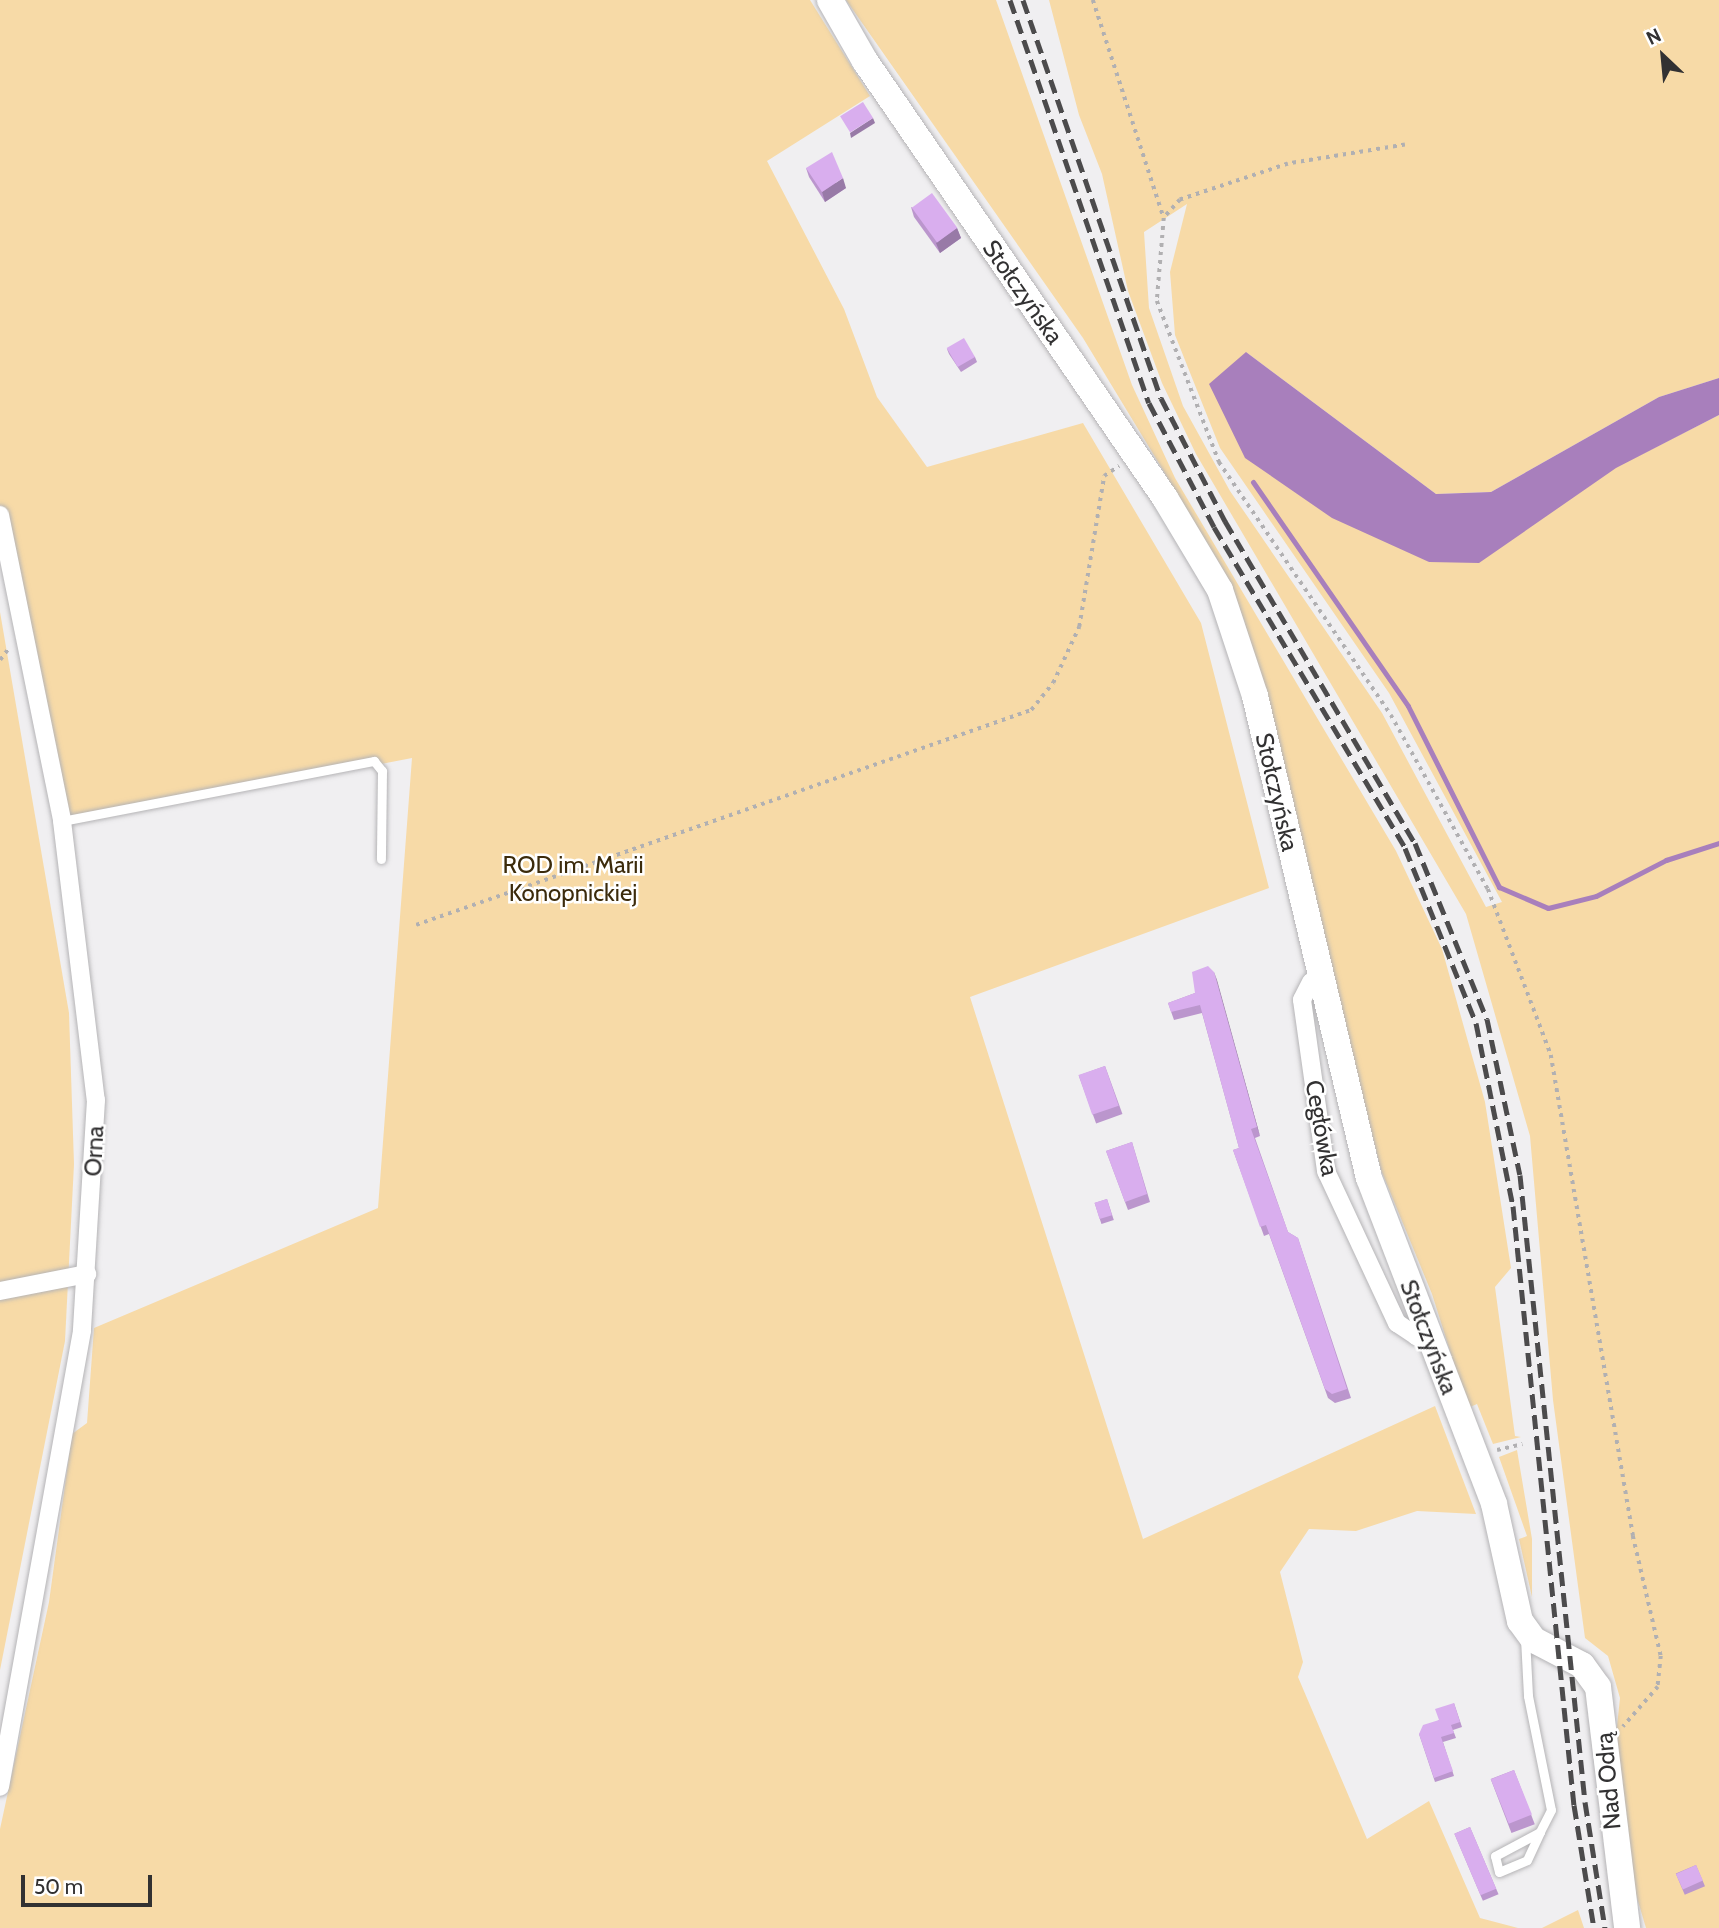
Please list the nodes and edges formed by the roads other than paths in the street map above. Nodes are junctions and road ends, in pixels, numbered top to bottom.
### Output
1 (830, 0) edge
2 (0, 515) edge
3 (62, 821) junction
4 (381, 859) dead end
5 (1321, 979) junction
6 (87, 1274) junction
7 (0, 1291) edge
8 (1427, 1332) junction
9 (1524, 1629) junction
10 (6, 1718) edge
11 (0, 1787) edge
12 (1540, 1832) junction
13 (1627, 1928) edge

1 - 5 street, Stołczyńska
2 - 3 street, Orna
3 - 4 lane
3 - 6 street, Orna
5 - 8 street, Stołczyńska
5 - 8 street, Cegłówka
6 - 7 street
6 - 10 street, Orna
8 - 9 street, Stołczyńska
9 - 12 lane
9 - 13 street, Nad Odrą
10 - 11 street, Orna
12 - 12 lane

